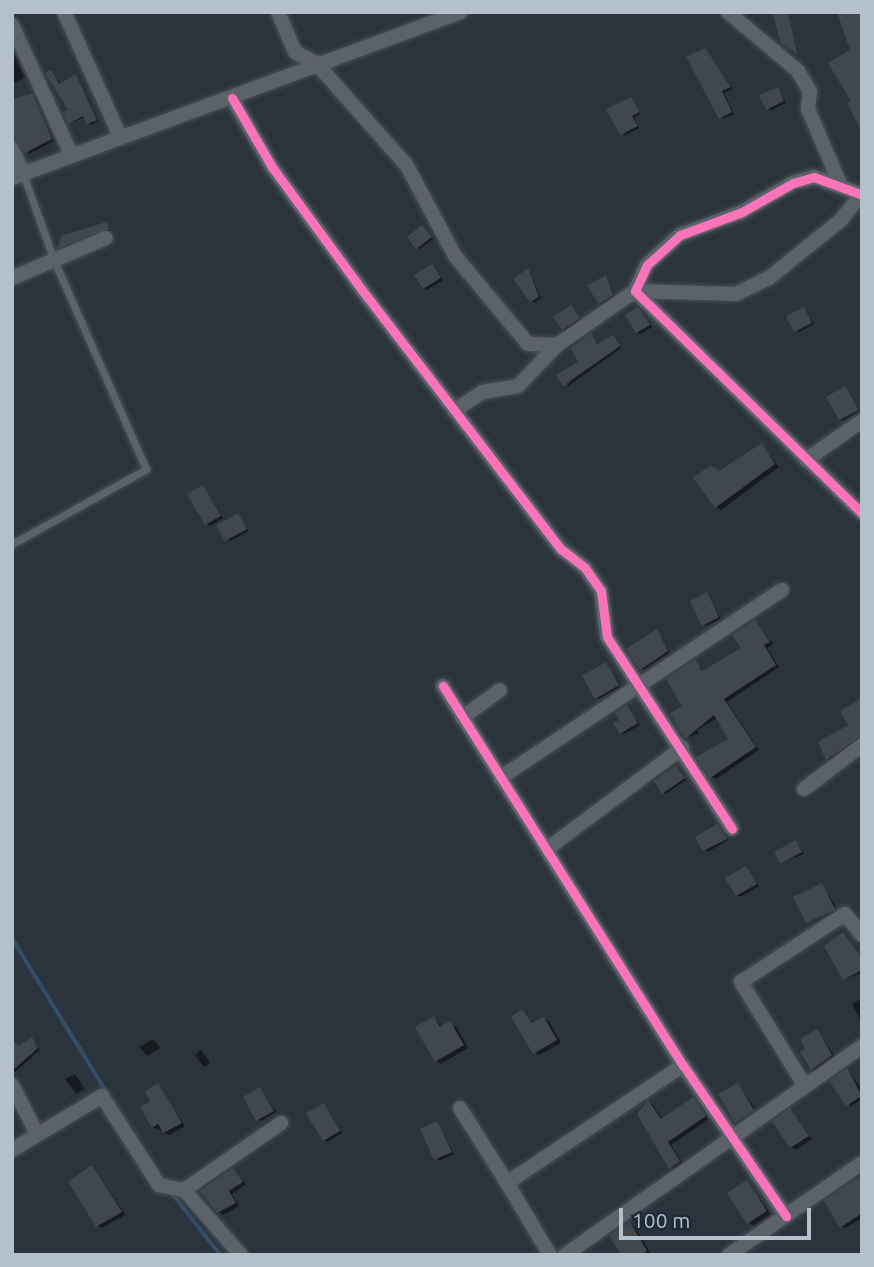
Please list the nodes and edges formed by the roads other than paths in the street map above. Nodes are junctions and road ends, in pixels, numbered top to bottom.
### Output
1 (64, 12) edge
2 (278, 12) edge
3 (460, 12) edge
4 (732, 13) edge
5 (12, 24) edge
6 (316, 63) junction
7 (232, 98) junction
8 (121, 138) junction
9 (12, 149) edge
10 (72, 156) junction
11 (18, 176) edge
12 (841, 186) junction
13 (861, 194) edge
14 (106, 238) dead end
15 (54, 260) junction
16 (12, 278) edge
17 (635, 291) junction
18 (557, 345) junction
19 (454, 411) junction
20 (862, 421) edge
21 (806, 460) junction
22 (862, 513) edge
23 (12, 544) edge
24 (782, 590) dead end
25 (635, 684) junction
26 (443, 685) dead end
27 (500, 690) dead end
28 (462, 719) junction
29 (862, 745) edge
30 (682, 748) junction
31 (500, 778) junction
32 (804, 789) dead end
33 (732, 829) dead end
34 (547, 849) junction
35 (862, 935) edge
36 (862, 1046) edge
37 (683, 1065) junction
38 (803, 1083) junction
39 (12, 1085) edge
40 (460, 1108) dead end
41 (281, 1123) dead end
42 (36, 1132) junction
43 (734, 1140) junction
44 (12, 1150) edge
45 (862, 1163) edge
46 (507, 1183) junction
47 (173, 1188) junction
48 (786, 1216) junction
49 (241, 1255) edge
50 (550, 1255) edge
51 (565, 1255) edge
52 (729, 1255) edge

1 - 8 street
2 - 6 street
3 - 6 street
4 - 12 street
5 - 10 street
6 - 7 street
6 - 18 street
7 - 8 street
7 - 19 street
8 - 10 street
9 - 11 street
10 - 11 street
11 - 15 lane
12 - 13 street
12 - 17 street
13 - 17 street
14 - 15 street
15 - 16 street
15 - 23 lane
17 - 18 street
17 - 21 street
18 - 19 street
19 - 25 street
20 - 21 street
21 - 22 street
24 - 25 street
25 - 30 street
25 - 31 street
26 - 28 street
27 - 28 street
28 - 31 street
29 - 32 street
30 - 33 street
30 - 34 street
31 - 34 street
34 - 37 street
35 - 38 street
36 - 38 street
37 - 43 street
37 - 46 street
38 - 43 street
39 - 42 street
40 - 46 street
41 - 47 street
42 - 44 street
42 - 47 street
43 - 48 street
43 - 51 street
45 - 48 street
46 - 50 street
47 - 49 street
48 - 52 street

